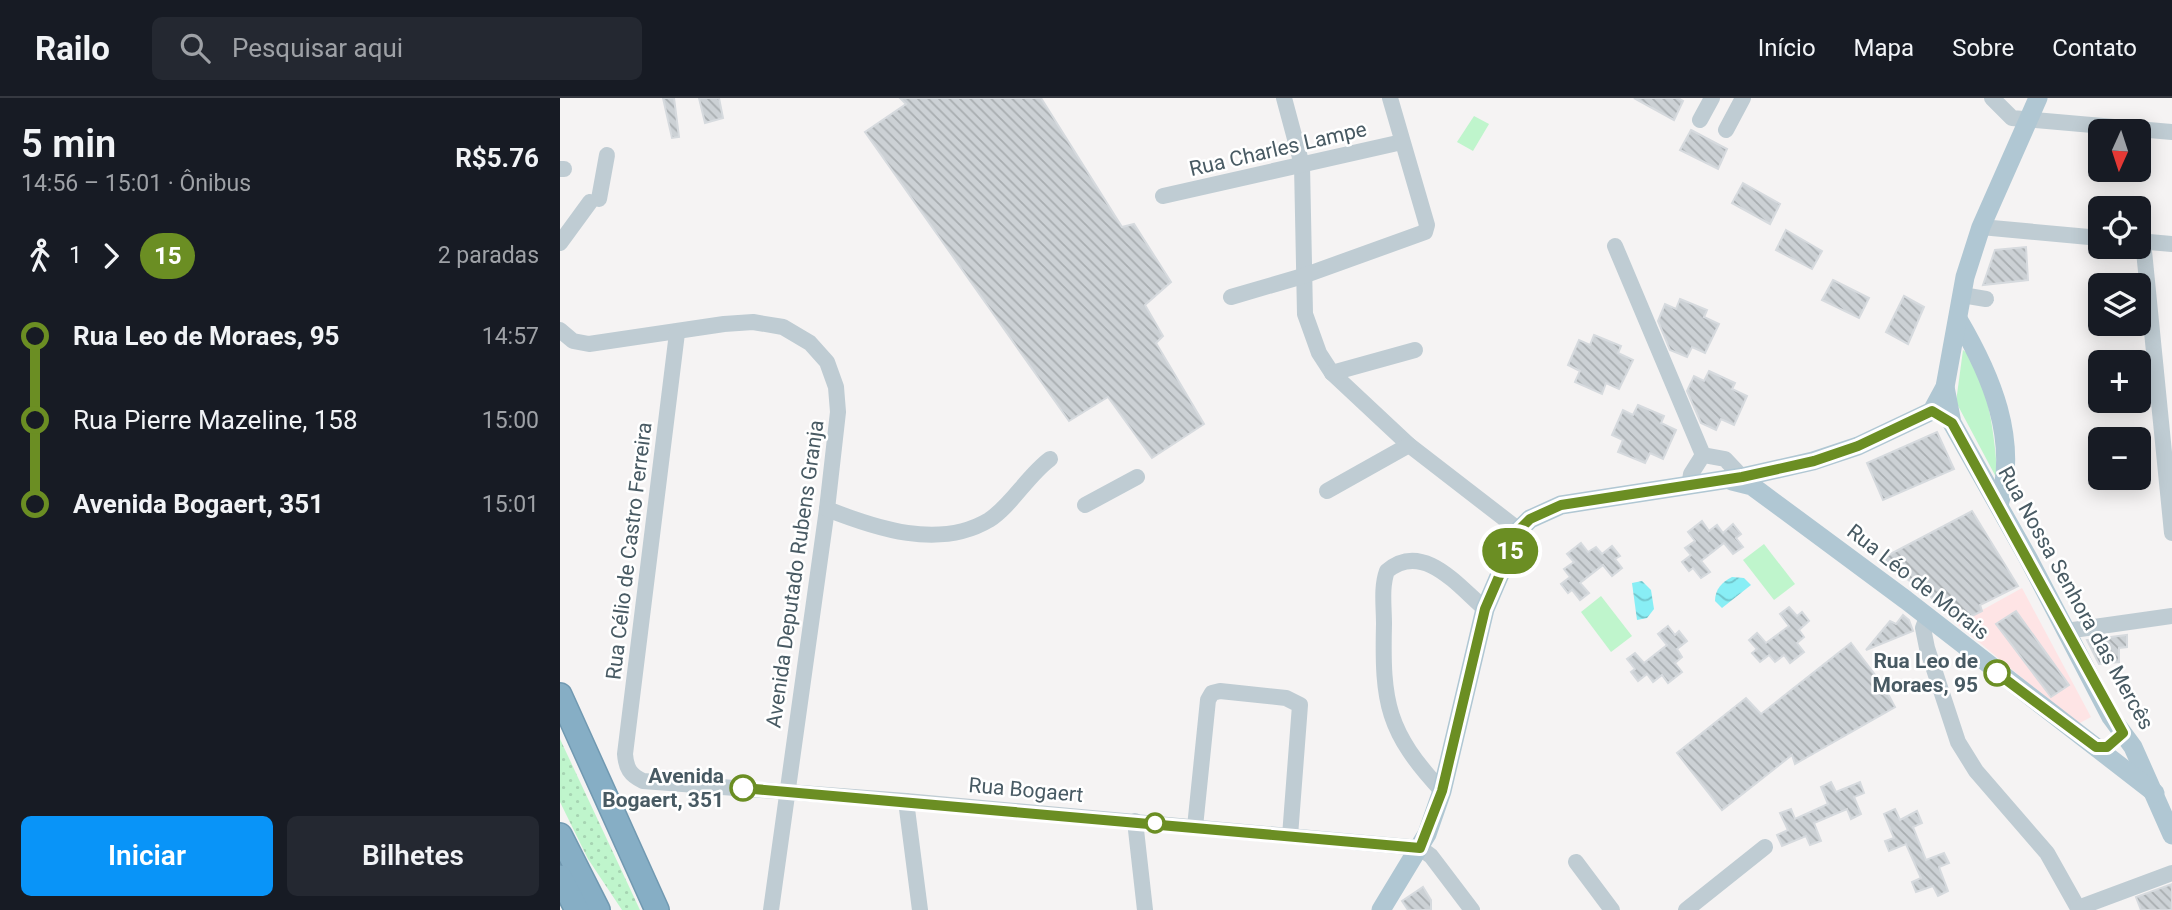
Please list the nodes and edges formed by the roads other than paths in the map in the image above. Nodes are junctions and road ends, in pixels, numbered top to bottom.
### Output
1 (1284, 98) edge
2 (1390, 98) edge
3 (1712, 98) edge
4 (1743, 98) edge
5 (1993, 98) edge
6 (2038, 98) edge
7 (2029, 118) junction
8 (1700, 120) dead end
9 (1726, 130) dead end
10 (2172, 132) edge
11 (1402, 142) junction
12 (607, 155) dead end
13 (1302, 165) junction
14 (1163, 196) dead end
15 (1981, 227) junction
16 (2088, 236) edge
17 (2151, 242) edge
18 (560, 243) edge
19 (2172, 244) edge
20 (1615, 246) dead end
21 (2143, 259) edge
22 (1303, 276) junction
23 (1962, 295) junction
24 (1231, 297) dead end
25 (1986, 299) dead end
26 (1958, 319) junction
27 (560, 330) edge
28 (677, 333) junction
29 (1415, 350) dead end
30 (1332, 373) junction
31 (1945, 387) junction
32 (1932, 411) junction
33 (1952, 423) junction
34 (1409, 445) junction
35 (1703, 455) junction
36 (1050, 458) dead end
37 (1137, 477) dead end
38 (1747, 481) junction
39 (1689, 486) junction
40 (1327, 491) dead end
41 (1085, 505) dead end
42 (1999, 505) junction
43 (827, 509) junction
44 (1519, 530) junction
45 (2172, 533) edge
46 (1485, 609) junction
47 (2172, 616) edge
48 (1927, 617) junction
49 (2066, 631) junction
50 (560, 695) edge
51 (2123, 733) junction
52 (2096, 747) junction
53 (631, 773) joint
54 (786, 791) junction
55 (1442, 791) junction
56 (2155, 793) junction
57 (906, 801) junction
58 (2168, 813) edge
59 (1135, 821) junction
60 (1195, 827) junction
61 (560, 835) edge
62 (2172, 835) edge
63 (1290, 836) junction
64 (1765, 847) dead end
65 (1420, 848) junction
66 (1576, 862) dead end
67 (2172, 873) edge
68 (560, 877) edge
69 (2078, 909) edge
70 (577, 910) edge
71 (598, 910) edge
72 (657, 910) edge
73 (771, 910) edge
74 (920, 910) edge
75 (1145, 910) edge
76 (1381, 910) edge
77 (1472, 910) edge
78 (1612, 910) edge
79 (1686, 910) edge

1 - 13 street
2 - 11 street
3 - 8 street
4 - 9 street
5 - 7 street
6 - 7 main road
7 - 10 street
7 - 15 main road
11 - 13 street, Rua Charles Lampe
11 - 22 street
12 - 18 street
13 - 14 street, Rua Charles Lampe
13 - 22 street
15 - 16 street
15 - 23 main road
17 - 19 street
20 - 35 street
21 - 45 street
22 - 24 street
22 - 30 street
23 - 25 street
23 - 26 main road
26 - 31 main road
26 - 42 main road
27 - 28 street, Avenida Deputado Rubens Granja
28 - 43 street, Avenida Deputado Rubens Granja
28 - 53 street, Rua Célio de Castro Ferreira
29 - 30 street
30 - 34 street
31 - 32 main road
31 - 33 main road, Rua Nossa Senhora das Mercês
32 - 33 main road, Rua Nossa Senhora das Mercês
32 - 38 main road
33 - 42 main road, Rua Nossa Senhora das Mercês
34 - 40 street
34 - 44 street
35 - 38 street
35 - 39 street
36 - 43 street
37 - 41 street
38 - 39 main road, Rua Léo de Morais
38 - 48 main road, Rua Léo de Morais
39 - 44 main road
42 - 49 main road, Rua Nossa Senhora das Mercês
43 - 54 street, Avenida Deputado Rubens Granja
44 - 46 main road
46 - 55 main road
46 - 55 street
47 - 49 street
48 - 52 main road, Rua Léo de Morais
48 - 69 street
49 - 51 main road, Rua Nossa Senhora das Mercês
50 - 72 highway
51 - 52 main road
51 - 56 main road, Rua Nossa Senhora das Mercês
52 - 56 main road, Rua Léo de Morais
53 - 54 street, Rua Bogaert
54 - 57 street, Rua Bogaert
54 - 73 street, Avenida Deputado Rubens Granja
55 - 65 main road
56 - 58 main road, Rua Nossa Senhora das Mercês
57 - 59 street, Rua Bogaert
57 - 74 street
58 - 62 main road, Rua Nossa Senhora das Mercês
59 - 60 street, Rua Bogaert
59 - 75 street
60 - 63 street, Rua Bogaert
60 - 63 street
61 - 71 highway
63 - 65 street, Rua Bogaert
64 - 79 street
65 - 76 main road
65 - 77 street
66 - 78 street
67 - 69 street
68 - 70 highway

